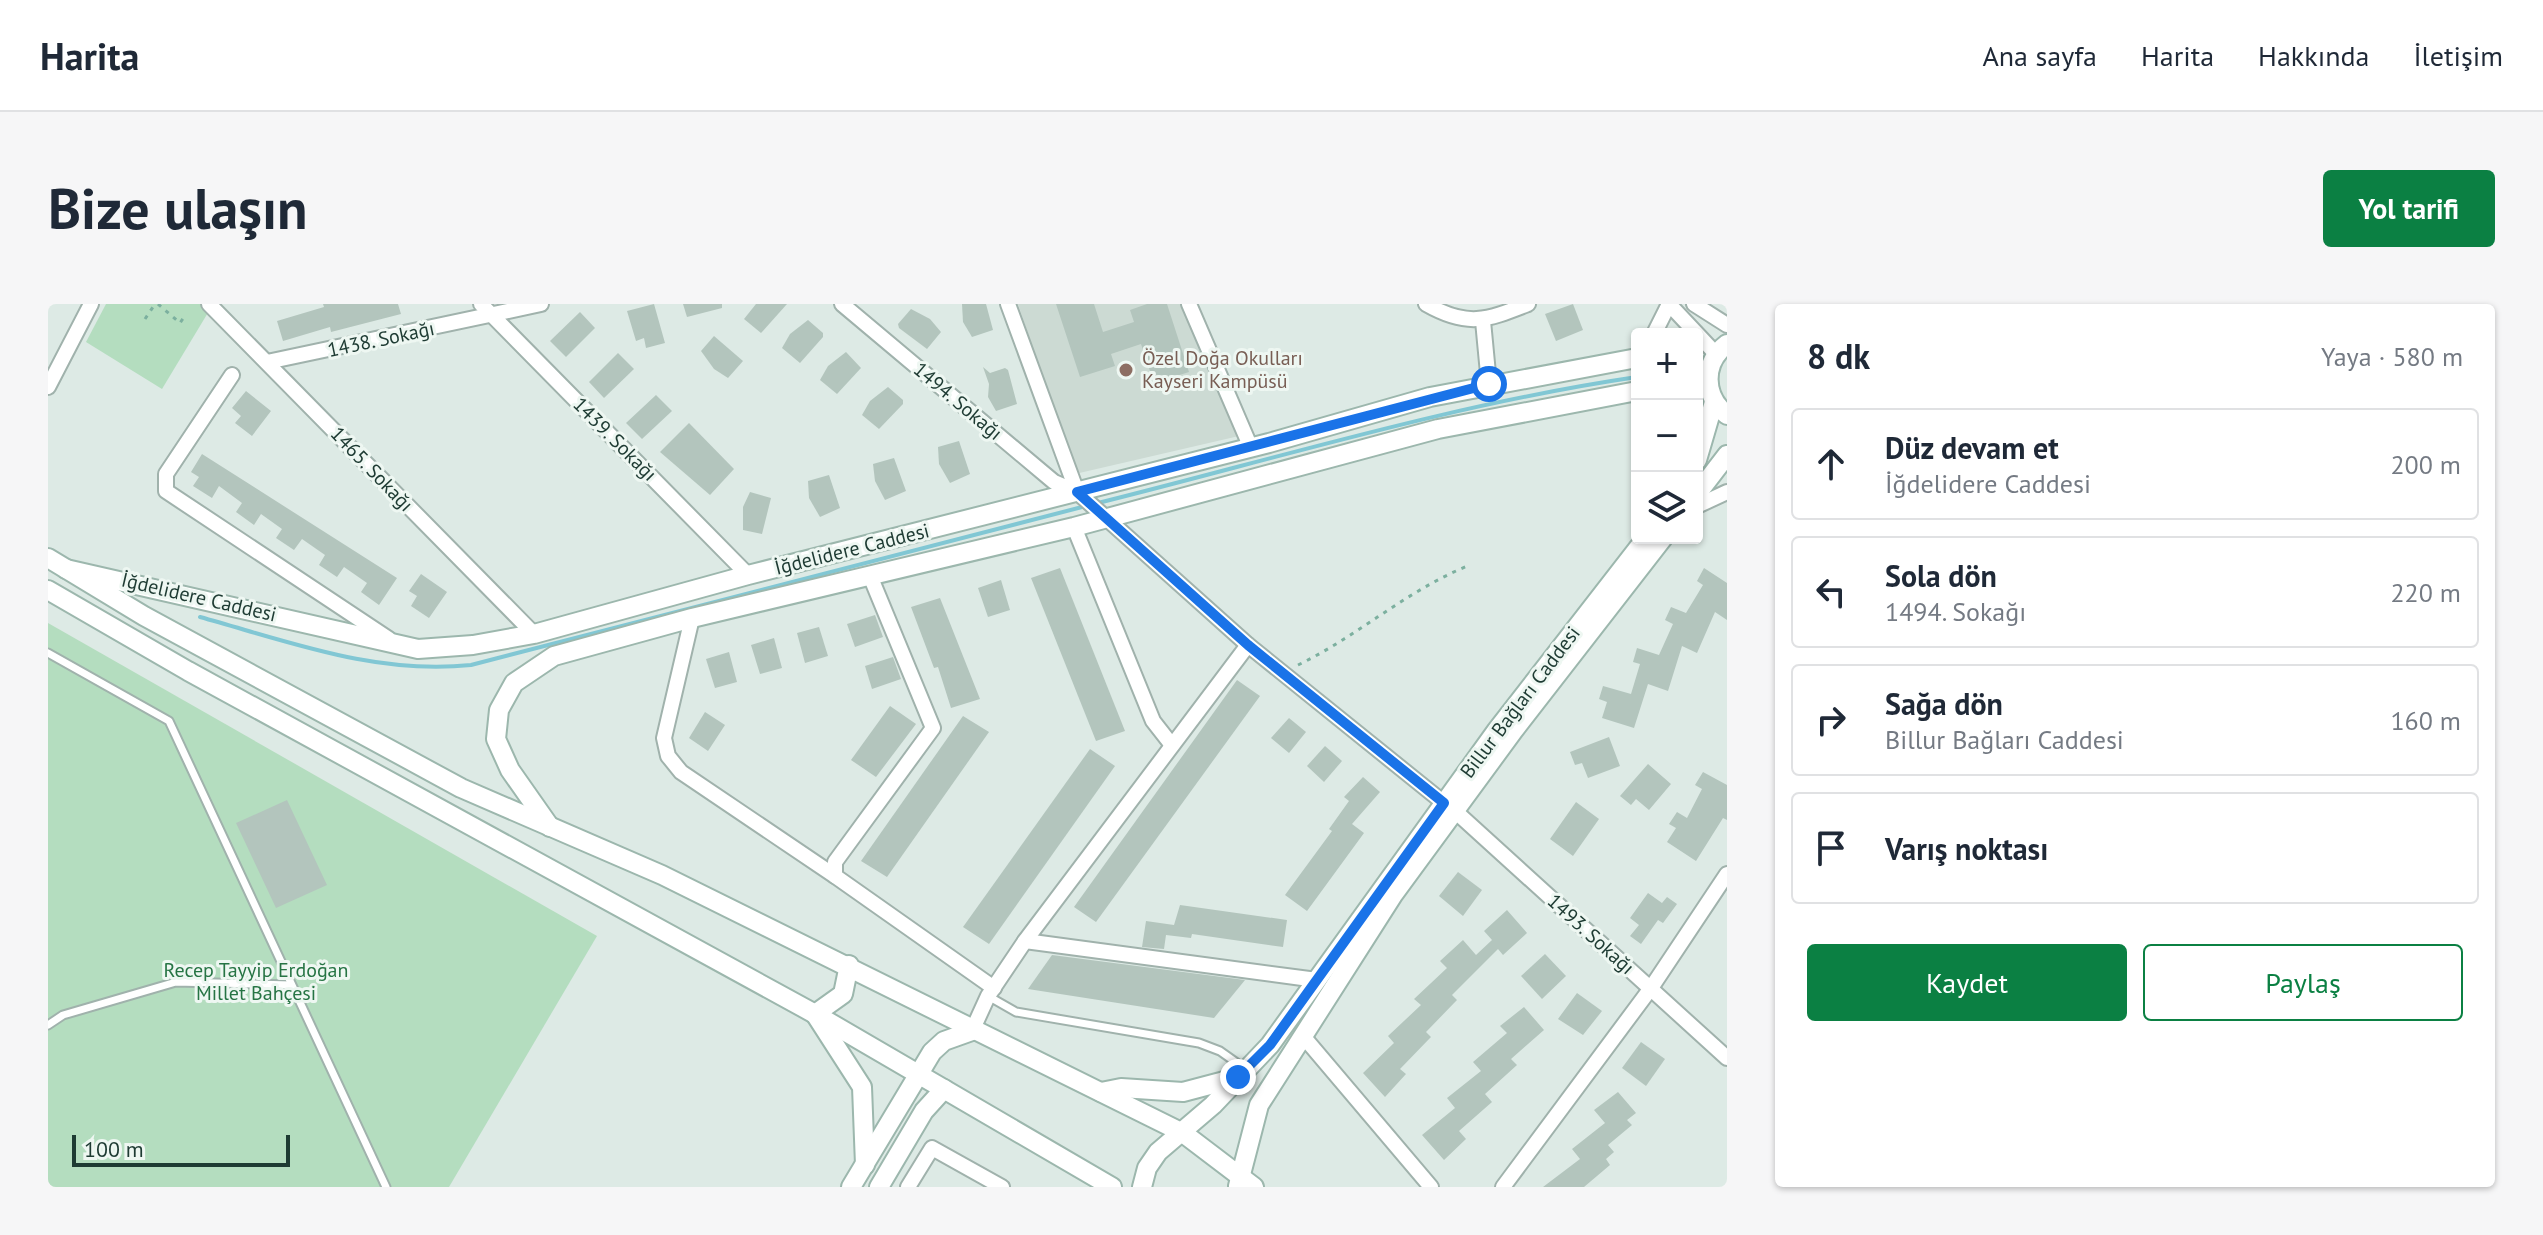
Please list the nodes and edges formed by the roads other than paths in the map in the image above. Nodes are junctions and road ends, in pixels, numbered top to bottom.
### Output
1 (91, 304) edge
2 (209, 304) edge
3 (481, 304) edge
4 (541, 304) edge
5 (842, 304) edge
6 (1008, 304) edge
7 (1189, 304) edge
8 (1426, 304) edge
9 (1528, 304) edge
10 (1669, 304) edge
11 (1694, 304) edge
12 (493, 316) junction
13 (1483, 321) junction
14 (1727, 325) edge
15 (1657, 328) edge
16 (1713, 355) edge
17 (1631, 358) edge
18 (267, 362) junction
19 (232, 375) dead end
20 (1489, 384) junction
21 (48, 387) edge
22 (1631, 392) edge
23 (1712, 401) edge
24 (1703, 430) edge
25 (1251, 448) junction
26 (1727, 455) edge
27 (1703, 486) edge
28 (1727, 492) edge
29 (1079, 494) junction
30 (1703, 503) edge
31 (1099, 514) junction
32 (1074, 527) junction
33 (1643, 550) edge
34 (48, 558) edge
35 (66, 569) junction
36 (748, 575) junction
37 (871, 578) junction
38 (48, 590) edge
39 (692, 618) junction
40 (534, 634) junction
41 (1248, 645) junction
42 (400, 646) junction
43 (48, 653) edge
44 (1171, 744) junction
45 (1450, 807) junction
46 (551, 829) junction
47 (1727, 874) edge
48 (835, 876) junction
49 (1025, 941) junction
50 (849, 965) junction
51 (1317, 980) junction
52 (291, 985) junction
53 (1651, 988) junction
54 (991, 992) junction
55 (815, 1014) junction
56 (48, 1025) edge
57 (972, 1031) junction
58 (1303, 1036) junction
59 (1727, 1058) edge
60 (1242, 1073) junction
61 (921, 1076) junction
62 (944, 1089) junction
63 (1101, 1092) junction
64 (1183, 1133) junction
65 (865, 1165) junction
66 (1245, 1184) edge
67 (386, 1187) edge
68 (851, 1187) edge
69 (879, 1187) edge
70 (908, 1187) edge
71 (1002, 1187) edge
72 (1112, 1187) edge
73 (1142, 1187) edge
74 (1431, 1187) edge
75 (1503, 1187) edge

1 - 21 street
2 - 18 street, 1465. Sokağı
3 - 12 street, 1439. Sokağı
4 - 12 street, 1438. Sokağı
5 - 29 street, 1494. Sokağı
6 - 29 street
7 - 25 street
8 - 13 street
9 - 13 street
10 - 15 street
10 - 16 street
11 - 14 street
12 - 18 street, 1438. Sokağı
12 - 36 street, 1439. Sokağı
13 - 20 street
16 - 23 street
17 - 20 street, İğdelidere Caddesi
18 - 40 street, 1465. Sokağı
19 - 42 street
20 - 25 street, İğdelidere Caddesi
22 - 31 street, İğdelidere Caddesi
23 - 24 street
25 - 29 street, İğdelidere Caddesi
26 - 27 street
28 - 30 street
29 - 31 street
29 - 36 street, İğdelidere Caddesi
31 - 32 street, İğdelidere Caddesi
31 - 41 street
32 - 37 street, İğdelidere Caddesi
32 - 44 street
33 - 45 street, Billur Bağları Caddesi
34 - 35 street
35 - 42 street, İğdelidere Caddesi
35 - 46 street
36 - 40 street, İğdelidere Caddesi
37 - 39 street, İğdelidere Caddesi
37 - 48 street
38 - 55 street
39 - 46 street, İğdelidere Caddesi
39 - 48 street
40 - 42 street, İğdelidere Caddesi
41 - 44 street
41 - 45 street
43 - 52 lane
44 - 49 street
45 - 51 street, Billur Bağları Caddesi
45 - 53 street, 1493. Sokağı
45 - 58 street, Billur Bağları Caddesi
46 - 50 street
47 - 53 street
48 - 54 street
49 - 51 street
49 - 54 street
50 - 55 street
50 - 57 street
51 - 60 street, Billur Bağları Caddesi
52 - 56 lane
52 - 67 lane
53 - 59 street, 1493. Sokağı
53 - 75 street
54 - 57 street
54 - 60 lane
55 - 61 street
55 - 65 street
57 - 61 street
57 - 63 street
58 - 66 street, Billur Bağları Caddesi
58 - 74 street
60 - 63 street
60 - 64 street, Billur Bağları Caddesi
61 - 62 street
61 - 65 street
62 - 69 street
62 - 72 street
63 - 64 street
64 - 66 street
64 - 73 street, Billur Bağları Caddesi
65 - 68 street
70 - 71 street

